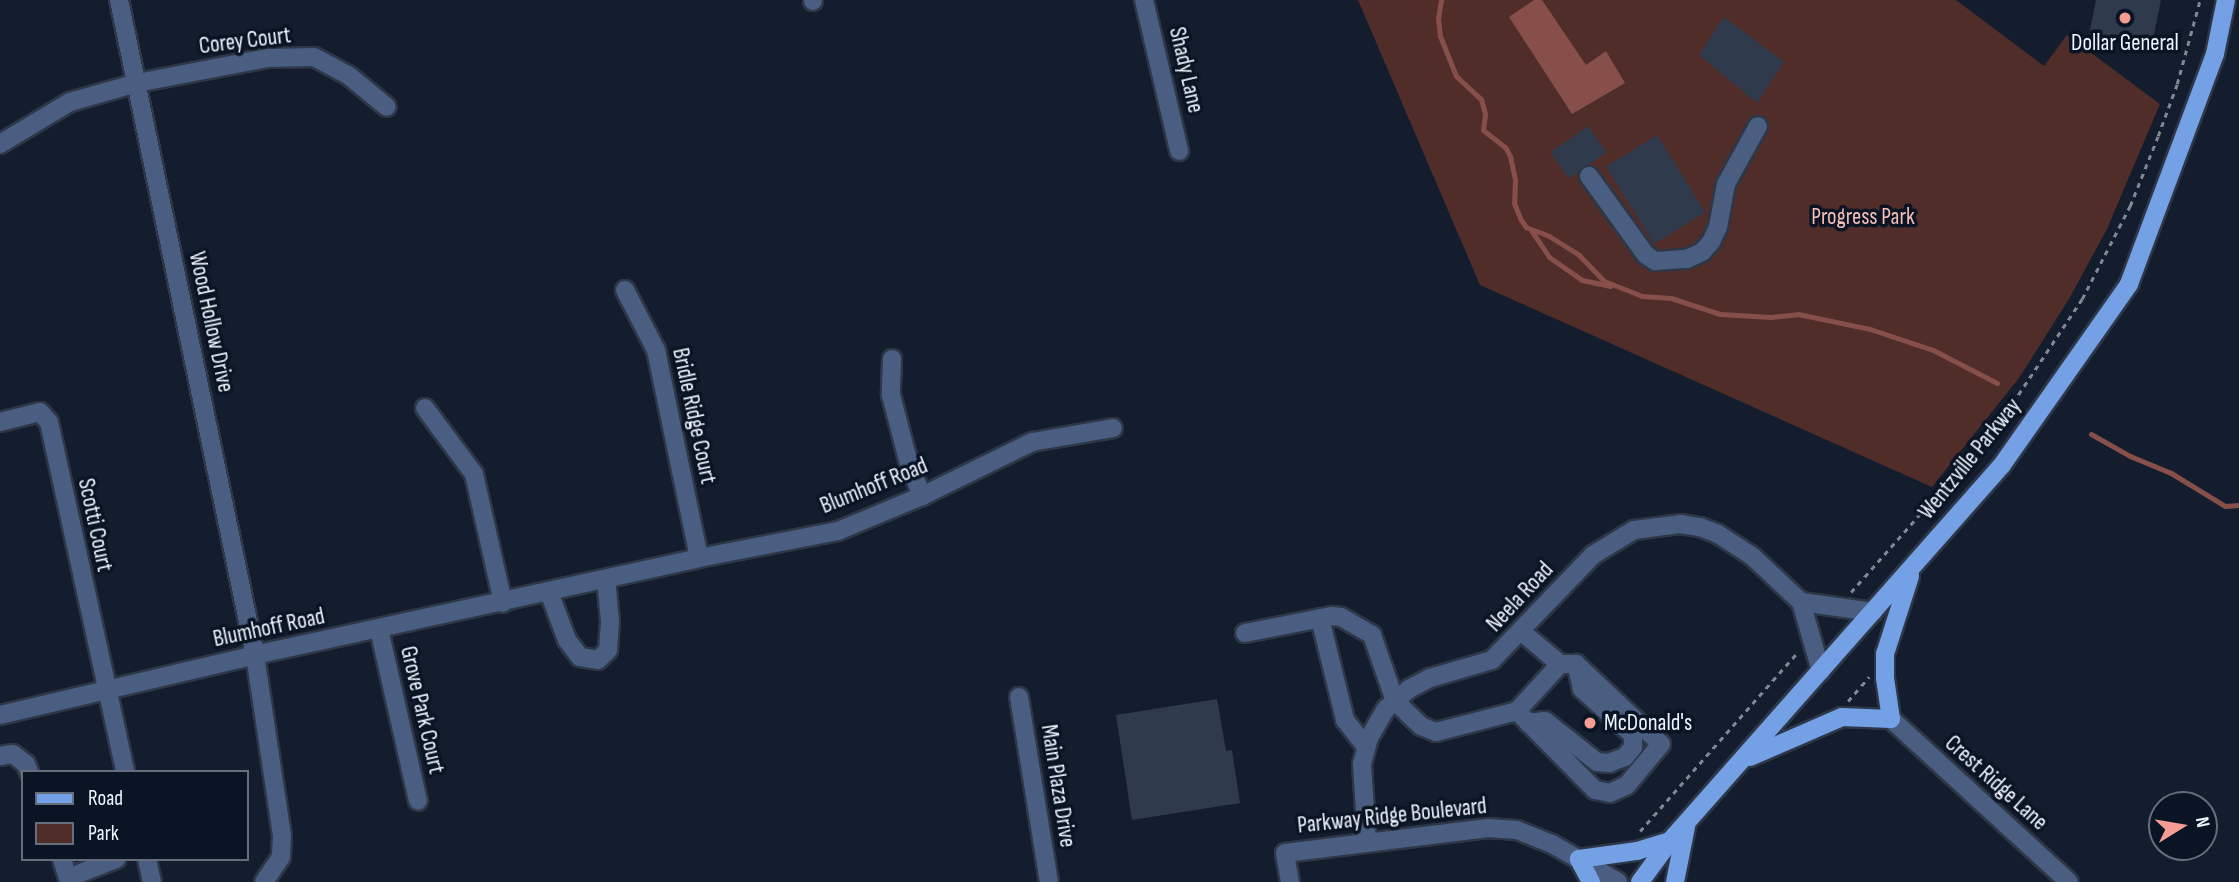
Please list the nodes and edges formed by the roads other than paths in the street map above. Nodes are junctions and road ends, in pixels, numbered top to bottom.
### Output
1 (119, 0) edge
2 (1144, 0) edge
3 (2226, 0) edge
4 (137, 83) junction
5 (387, 107) dead end
6 (1758, 126) dead end
7 (0, 144) edge
8 (1179, 151) dead end
9 (1589, 176) dead end
10 (625, 290) dead end
11 (892, 359) dead end
12 (425, 408) dead end
13 (0, 422) edge
14 (1113, 428) dead end
15 (922, 496) junction
16 (699, 558) junction
17 (1913, 566) junction
18 (606, 579) junction
19 (549, 592) junction
20 (1801, 602) junction
21 (503, 603) junction
22 (1873, 612) junction
23 (1320, 618) junction
24 (379, 629) junction
25 (1522, 632) junction
26 (1245, 633) dead end
27 (255, 655) junction
28 (1568, 664) junction
29 (1821, 671) junction
30 (105, 692) junction
31 (1019, 697) dead end
32 (1395, 701) junction
33 (0, 715) edge
34 (1523, 717) junction
35 (1891, 719) junction
36 (1366, 747) junction
37 (0, 756) edge
38 (1744, 760) junction
39 (28, 770) edge
40 (124, 770) edge
41 (418, 801) dead end
42 (1687, 823) junction
43 (1670, 841) junction
44 (1367, 842) junction
45 (1579, 859) junction
46 (63, 861) edge
47 (111, 861) edge
48 (147, 861) edge
49 (68, 880) edge
50 (152, 882) edge
51 (264, 882) edge
52 (1049, 882) edge
53 (1290, 882) edge
54 (1591, 882) edge
55 (1618, 882) edge
56 (1640, 882) edge
57 (1675, 882) edge
58 (2069, 882) edge

1 - 4 street, Wood Hollow Drive
2 - 8 street, Shady Lane
3 - 17 main road, Wentzville Parkway
4 - 5 street, Corey Court
4 - 7 street, Corey Court
4 - 27 street, Wood Hollow Drive
6 - 9 street
10 - 16 street, Bridle Ridge Court
11 - 15 street
12 - 21 street
13 - 30 street, Scotti Court
14 - 15 street, Blumhoff Road
15 - 16 street, Blumhoff Road
16 - 18 street, Blumhoff Road
17 - 22 main road, Wentzville Parkway
17 - 35 main road
18 - 19 street, Blumhoff Road
18 - 19 street
19 - 21 street, Blumhoff Road
20 - 22 street
20 - 25 street, Neela Road
20 - 29 street, Neela Road
21 - 24 street, Blumhoff Road
22 - 29 main road, Wentzville Parkway
23 - 26 street
23 - 32 street
23 - 36 street
24 - 27 street, Blumhoff Road
24 - 41 street, Grove Park Court
25 - 28 street
25 - 32 street, Neela Road
27 - 30 street, Blumhoff Road
27 - 51 street, Wood Hollow Drive
28 - 34 street
28 - 34 street
28 - 34 street
29 - 38 main road, Wentzville Parkway
30 - 33 street, Blumhoff Road
30 - 40 street
31 - 52 street, Main Plaza Drive
32 - 34 street
32 - 36 street, Neela Road
35 - 38 main road
35 - 58 street, Crest Ridge Lane
36 - 44 street, Neela Road
37 - 39 street
38 - 42 main road, Wentzville Parkway
42 - 43 main road, Wentzville Parkway
42 - 57 main road
43 - 45 main road
43 - 56 main road, Wentzville Parkway
44 - 45 street, Parkway Ridge Boulevard
44 - 53 street, Parkway Ridge Boulevard
45 - 54 main road
45 - 55 street, Parkway Ridge Boulevard
46 - 49 street
47 - 49 street
48 - 50 street

